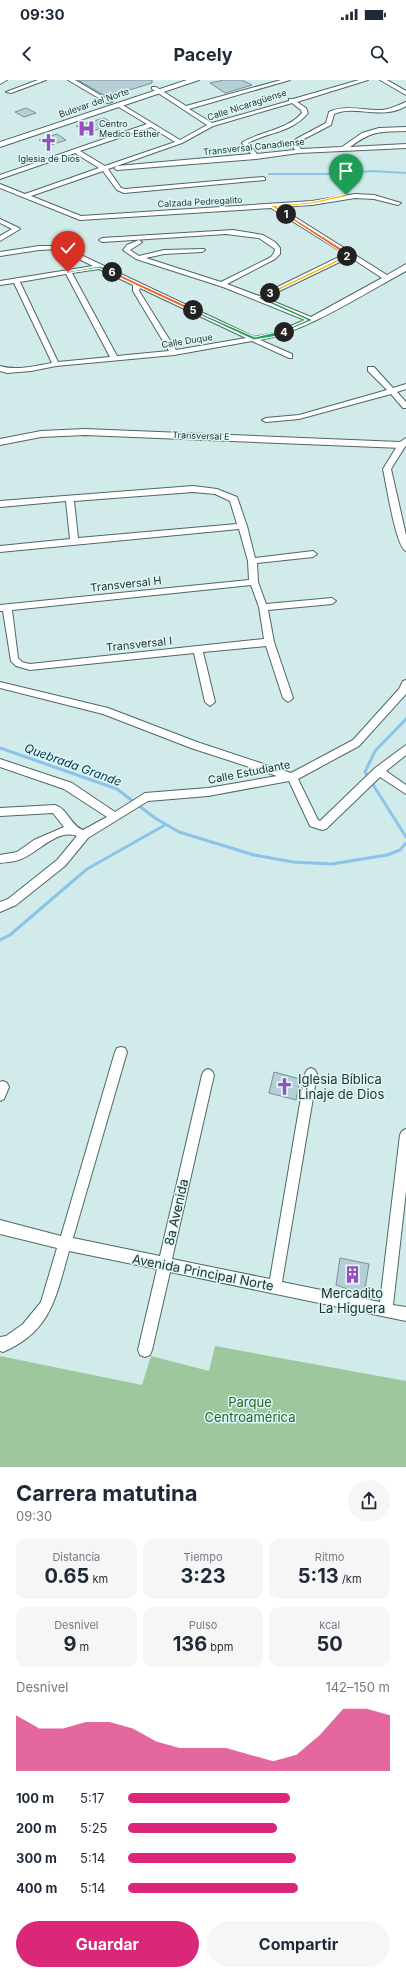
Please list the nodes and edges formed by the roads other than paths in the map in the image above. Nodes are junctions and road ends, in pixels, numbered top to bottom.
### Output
1 (4, 80) edge
2 (43, 80) edge
3 (71, 80) edge
4 (179, 80) edge
5 (196, 80) edge
6 (288, 80) edge
7 (365, 80) edge
8 (383, 80) edge
9 (0, 82) edge
10 (156, 90) junction
11 (9, 92) dead end
12 (406, 93) edge
13 (291, 100) junction
14 (109, 102) junction
15 (406, 104) edge
16 (119, 105) junction
17 (185, 108) junction
18 (150, 125) junction
19 (210, 125) junction
20 (406, 128) edge
21 (0, 138) edge
22 (180, 142) junction
23 (0, 145) edge
24 (406, 146) edge
25 (343, 149) junction
26 (76, 151) junction
27 (299, 151) junction
28 (256, 157) junction
29 (105, 169) junction
30 (0, 177) edge
31 (263, 179) dead end
32 (0, 186) edge
33 (25, 196) junction
34 (398, 203) dead end
35 (273, 206) junction
36 (0, 221) edge
37 (0, 239) edge
38 (146, 239) junction
39 (102, 240) dead end
40 (202, 250) dead end
41 (0, 254) edge
42 (350, 255) junction
43 (138, 258) junction
44 (406, 266) edge
45 (100, 267) junction
46 (68, 272) junction
47 (387, 278) junction
48 (16, 280) junction
49 (0, 283) edge
50 (137, 284) junction
51 (222, 284) junction
52 (260, 298) junction
53 (311, 320) junction
54 (254, 339) junction
55 (174, 353) junction
56 (289, 356) dead end
57 (115, 359) junction
58 (56, 364) junction
59 (0, 369) edge
60 (372, 369) dead end
61 (406, 386) edge
62 (393, 391) junction
63 (406, 406) edge
64 (266, 420) dead end
65 (0, 442) edge
66 (403, 448) edge
67 (70, 500) junction
68 (0, 504) edge
69 (243, 526) junction
70 (74, 541) junction
71 (406, 548) edge
72 (0, 549) edge
73 (313, 554) dead end
74 (252, 561) junction
75 (254, 582) junction
76 (332, 601) dead end
77 (262, 607) junction
78 (4, 608) edge
79 (269, 642) junction
80 (198, 651) junction
81 (406, 683) edge
82 (0, 685) edge
83 (288, 698) dead end
84 (210, 702) dead end
85 (406, 749) edge
86 (0, 762) edge
87 (376, 775) junction
88 (292, 778) junction
89 (406, 790) edge
90 (0, 812) edge
91 (115, 817) junction
92 (72, 830) junction
93 (84, 835) junction
94 (0, 859) edge
95 (0, 907) edge
96 (121, 1052) dead end
97 (312, 1074) dead end
98 (208, 1075) dead end
99 (406, 1135) edge
100 (0, 1227) edge
101 (64, 1243) junction
102 (164, 1265) junction
103 (275, 1286) junction
104 (386, 1310) junction
105 (406, 1314) edge
106 (0, 1344) edge
107 (145, 1350) dead end

1 - 9 street
2 - 11 street
3 - 14 street
4 - 10 main road, Bulevar del Norte
5 - 10 main road, Bulevar del Norte
6 - 17 street
7 - 13 street, Calle Nicaragüense
8 - 12 street
10 - 14 main road, Bulevar del Norte
10 - 16 main road, Bulevar del Norte
10 - 17 street
13 - 19 street, Calle Nicaragüense
13 - 28 street
14 - 21 main road, Bulevar del Norte
15 - 27 street
16 - 18 street
16 - 23 main road, Bulevar del Norte
17 - 19 street
18 - 22 street
18 - 26 street
19 - 22 street, Calle Nicaragüense
20 - 25 street
22 - 29 street, Calle Nicaragüense
24 - 25 street, Transversal Canadiense
25 - 27 street, Transversal Canadiense
26 - 29 street
26 - 30 street
27 - 28 street, Transversal Canadiense
28 - 29 street, Transversal Canadiense
29 - 31 street
29 - 33 street, Calle Nicaragüense
32 - 33 street, Calzada Pedregalito
33 - 35 street, Calzada Pedregalito
34 - 35 street, Calzada Pedregalito
35 - 42 street
36 - 37 street
38 - 39 street
38 - 43 street
38 - 51 street
40 - 43 street
41 - 45 street
42 - 47 street
42 - 52 street
43 - 51 street
44 - 47 street, Calle Duque
45 - 46 street
45 - 50 street
46 - 48 street
46 - 57 street
47 - 53 street, Calle Duque
48 - 49 street
48 - 58 street
50 - 54 street
50 - 55 street
51 - 52 street
52 - 53 street
53 - 54 street, Calle Duque
54 - 55 street, Calle Duque
54 - 56 street
55 - 57 street, Calle Duque
57 - 58 street, Calle Duque
58 - 59 street, Calle Duque
60 - 62 street
61 - 62 street
62 - 63 street
62 - 64 street
65 - 66 street, Transversal E
66 - 71 street
67 - 68 street
67 - 69 street
67 - 70 street
69 - 70 street
69 - 74 street
70 - 72 street
73 - 74 street
74 - 75 street
75 - 77 street
75 - 78 street, Transversal H
76 - 77 street
77 - 79 street
78 - 80 street, Transversal I
79 - 80 street, Transversal I
79 - 83 street
80 - 84 street
81 - 88 street, Calle Estudiante
82 - 88 street
85 - 87 street
86 - 91 street
87 - 88 street
87 - 89 street
88 - 91 street, Calle Estudiante
90 - 92 street
91 - 93 street, Calle Estudiante
92 - 93 street
92 - 94 street
93 - 95 street
96 - 101 street
97 - 103 street
98 - 102 street, 8a Avenida
99 - 104 street
100 - 101 street, Avenida Principal Norte
101 - 102 street, Avenida Principal Norte
101 - 106 street
102 - 103 street, Avenida Principal Norte
102 - 107 street, 8a Avenida
103 - 104 street, Avenida Principal Norte
104 - 105 street, Avenida Principal Norte

